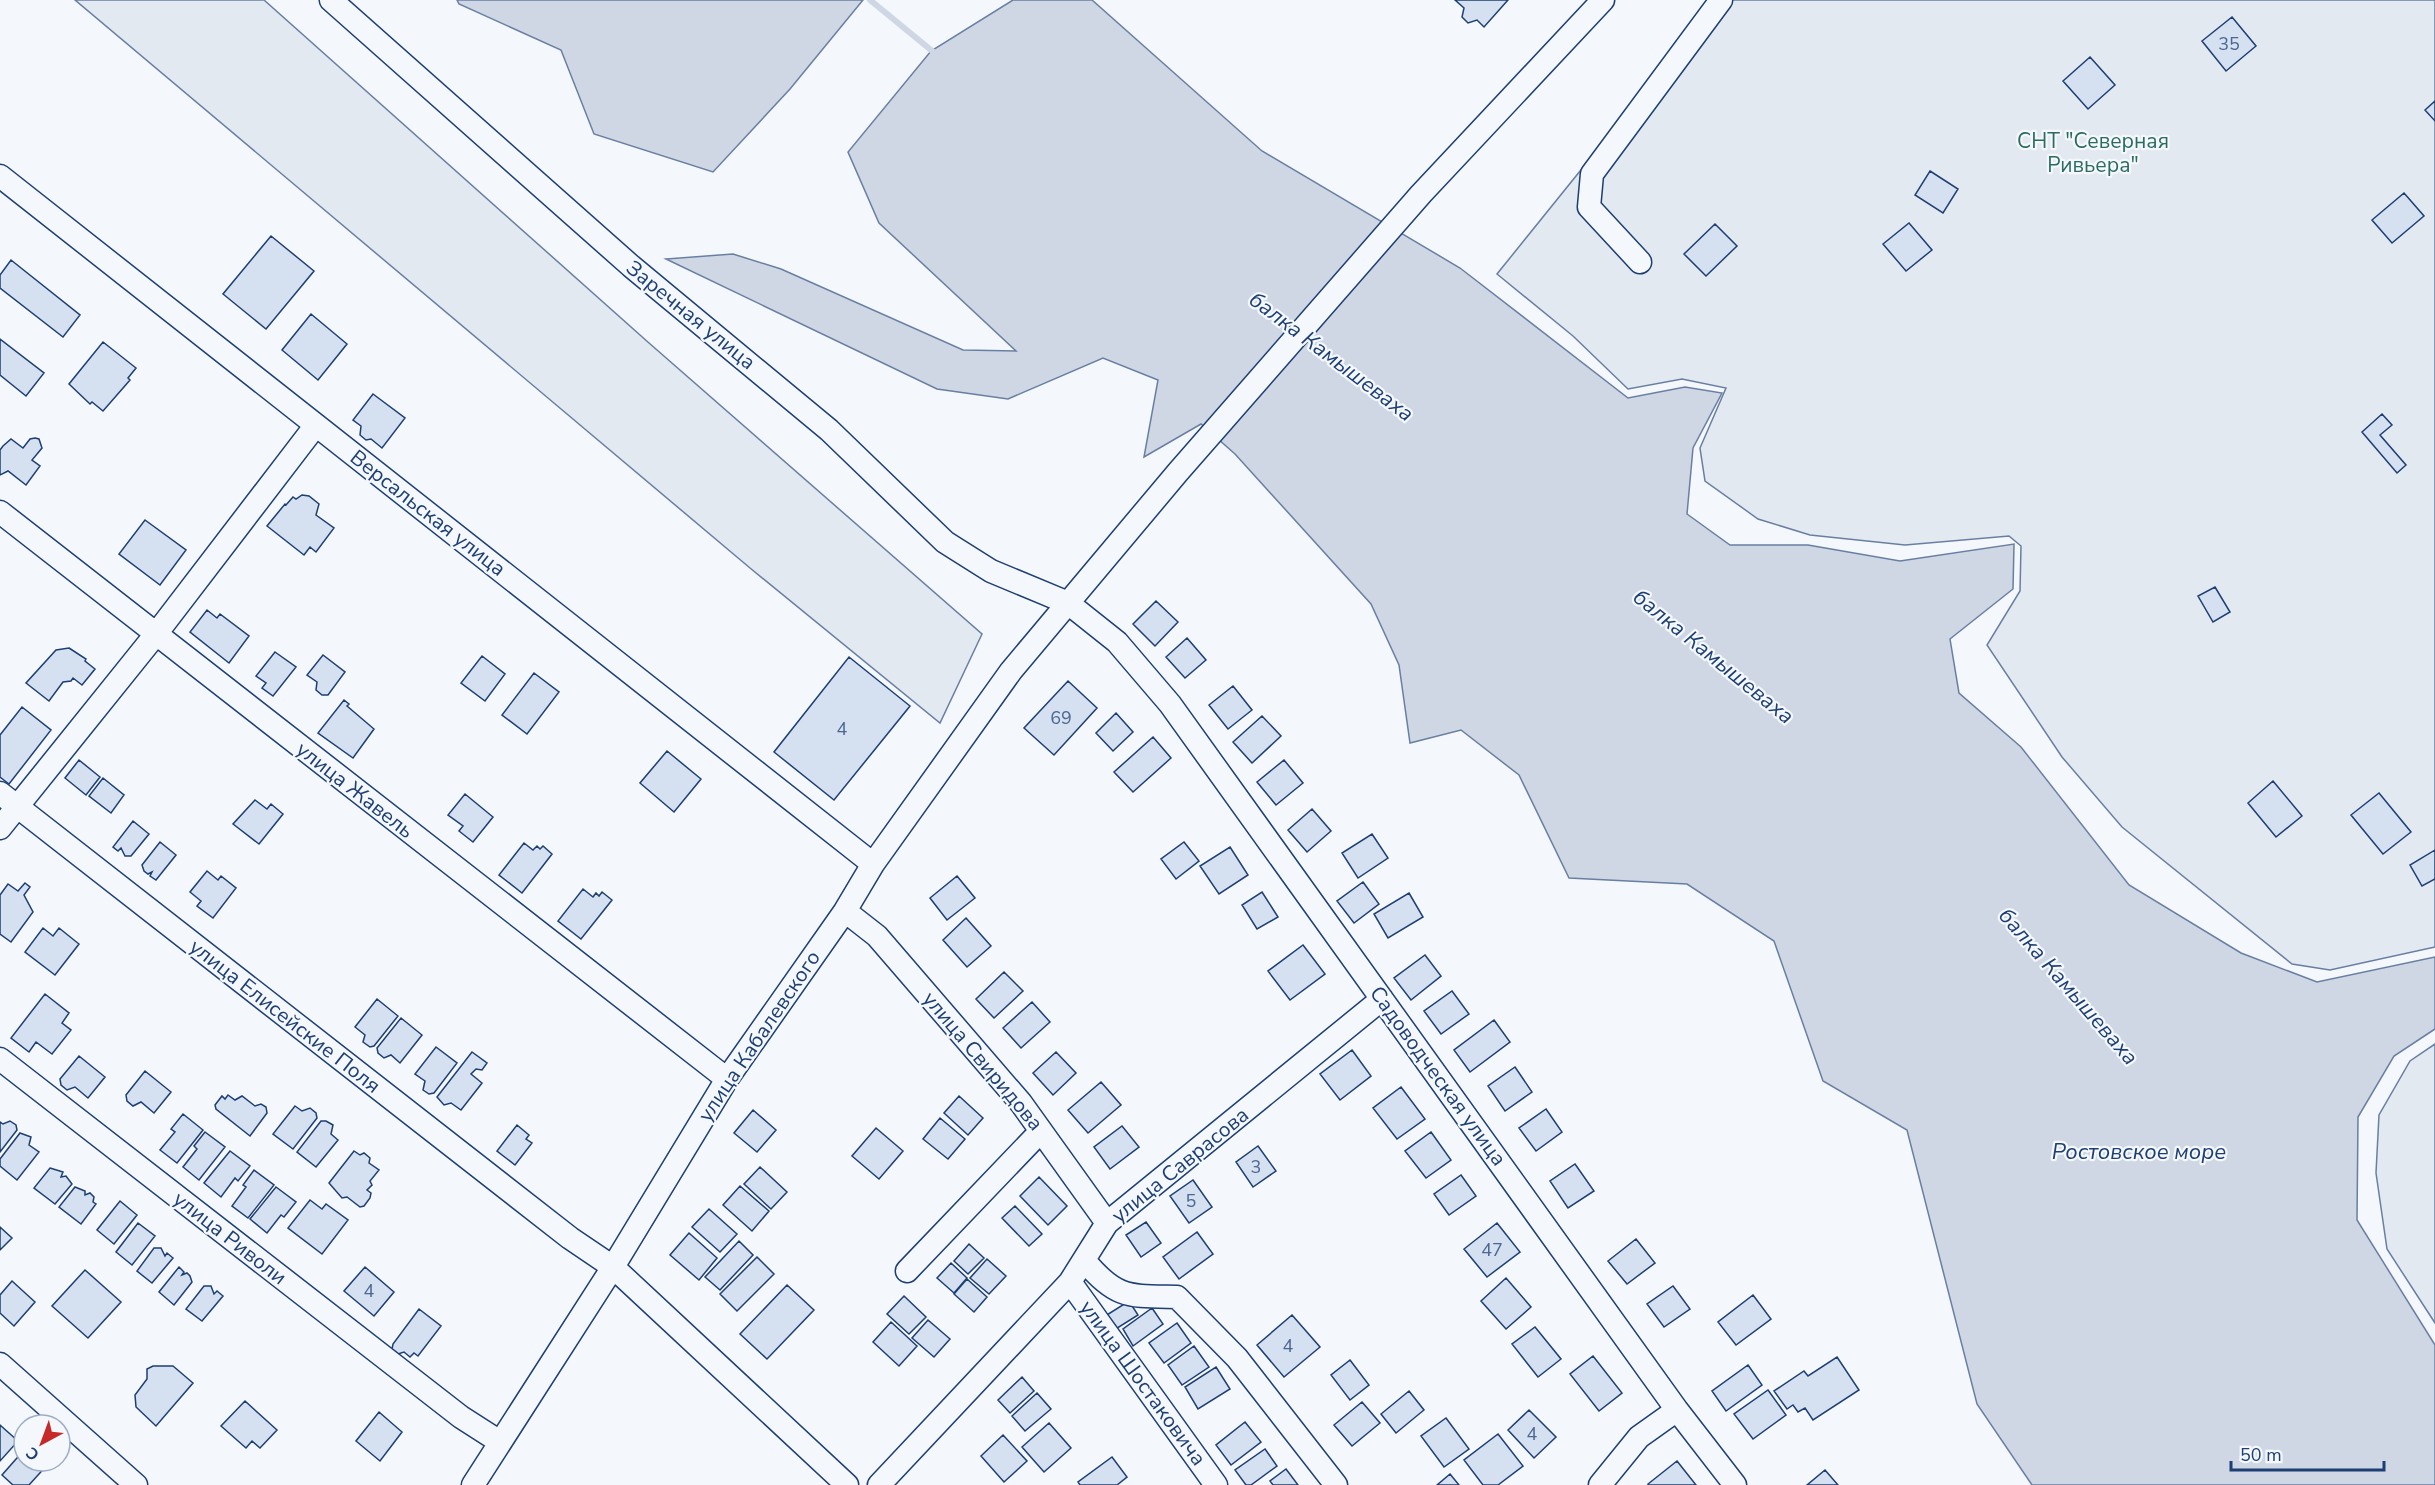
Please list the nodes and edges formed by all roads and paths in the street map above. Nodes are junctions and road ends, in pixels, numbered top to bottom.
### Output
1 (331, 0) edge
2 (1603, 0) edge
3 (1722, 0) edge
4 (0, 176) edge
5 (1640, 262) dead end
6 (316, 424) junction
7 (0, 512) edge
8 (1068, 603) junction
9 (156, 634) junction
10 (1142, 668) joint
11 (9, 800) edge
12 (0, 828) edge
13 (864, 857) junction
14 (845, 910) junction
15 (1383, 999) junction
16 (0, 1059) edge
17 (719, 1073) junction
18 (1041, 1131) junction
19 (1107, 1223) junction
20 (1084, 1260) junction
21 (613, 1267) junction
22 (908, 1271) dead end
23 (1070, 1282) junction
24 (0, 1364) edge
25 (1677, 1410) junction
26 (500, 1442) junction
27 (136, 1485) edge
28 (473, 1485) edge
29 (847, 1485) edge
30 (879, 1485) edge
31 (1216, 1485) edge
32 (1336, 1485) edge
33 (1600, 1485) edge
34 (1735, 1485) edge

1 - 8 street, Заречная улица
2 - 8 street, улица Кабалевского
3 - 5 street
4 - 6 street, Версальская улица
6 - 9 street
6 - 13 street, Версальская улица
7 - 9 street, улица Жавель
8 - 10 street, Заречная улица
8 - 13 street, улица Кабалевского
9 - 11 street
9 - 17 street, улица Жавель
10 - 15 street, Садоводческая улица
11 - 12 street
11 - 21 street, улица Елисейские Поля
13 - 14 street, улица Кабалевского
14 - 17 street, улица Кабалевского
14 - 18 street, улица Свиридова
15 - 19 street, улица Саврасова
15 - 25 street, Садоводческая улица
16 - 26 street, улица Риволи
17 - 21 street, улица Кабалевского
18 - 19 street, улица Свиридова
18 - 22 street
19 - 20 street, улица Саврасова
20 - 23 street, улица Саврасова
20 - 32 street
21 - 26 street, улица Кабалевского
21 - 29 street, улица Елисейские Поля
23 - 30 street, улица Саврасова
23 - 31 street, улица Шостаковича
24 - 27 street
25 - 33 street
25 - 34 street, Садоводческая улица
26 - 28 street, улица Кабалевского

